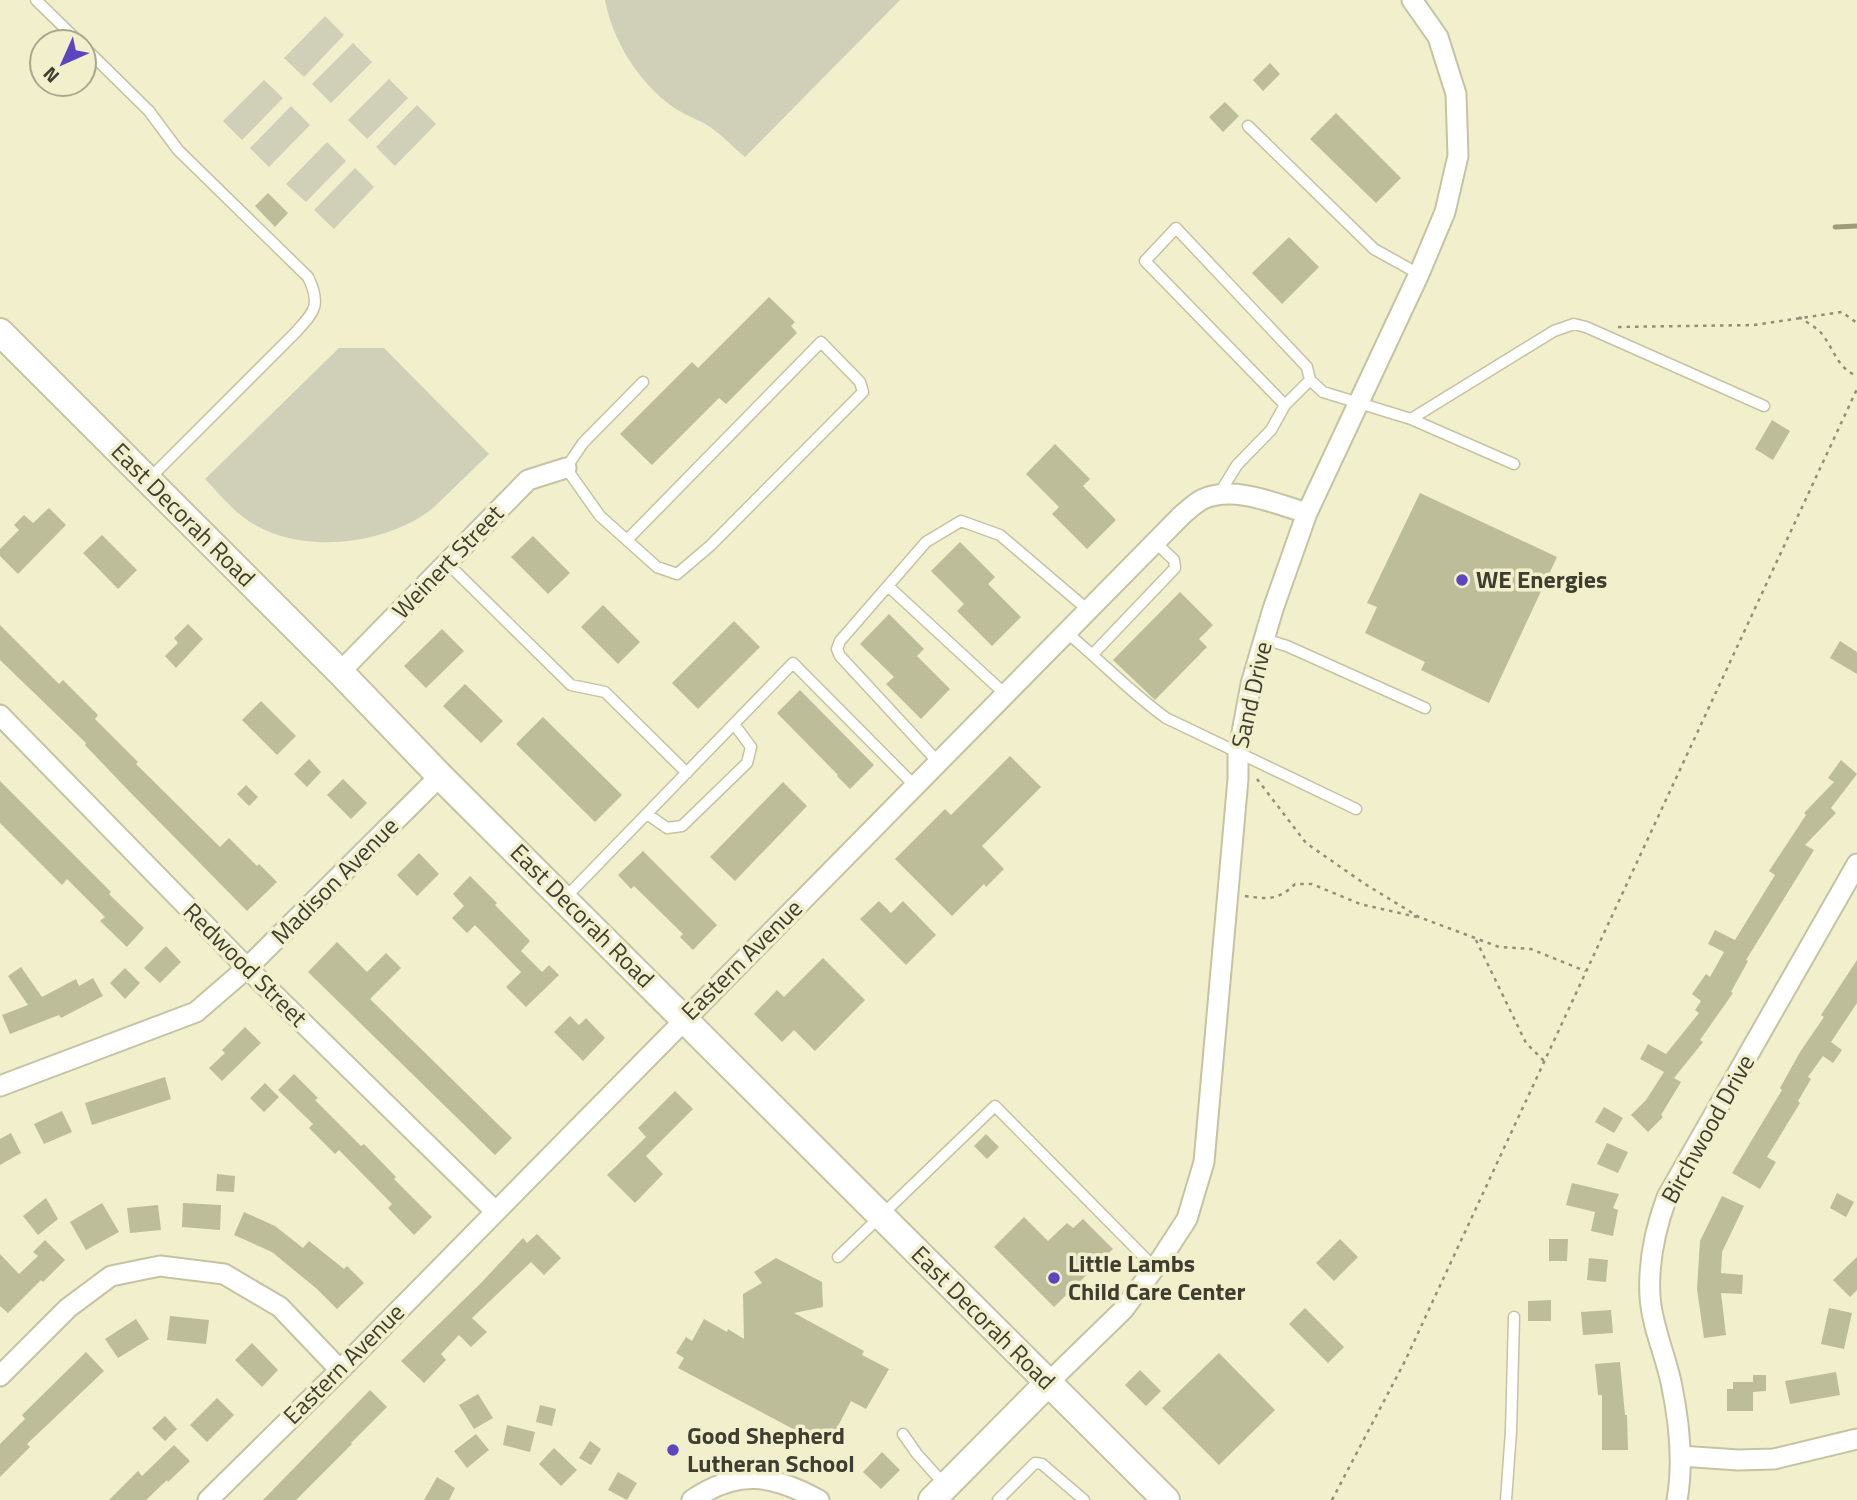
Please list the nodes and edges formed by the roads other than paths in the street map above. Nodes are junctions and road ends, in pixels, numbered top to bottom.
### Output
1 (36, 0) edge
2 (1412, 0) edge
3 (65, 28) edge
4 (98, 61) edge
5 (1248, 126) dead end
6 (1419, 274) junction
7 (0, 332) edge
8 (1310, 380) junction
9 (643, 383) dead end
10 (1359, 403) junction
11 (1284, 405) junction
12 (1764, 406) dead end
13 (1411, 419) junction
14 (1514, 464) dead end
15 (566, 468) junction
16 (148, 480) junction
17 (1219, 494) junction
18 (1307, 513) junction
19 (627, 540) junction
20 (1155, 542) junction
21 (447, 563) junction
22 (888, 586) junction
23 (1087, 610) junction
24 (1066, 632) junction
25 (1264, 639) junction
26 (1093, 654) junction
27 (340, 672) junction
28 (1005, 694) junction
29 (1425, 708) dead end
30 (0, 715) edge
31 (734, 724) junction
32 (1238, 754) junction
33 (937, 762) junction
34 (687, 773) junction
35 (440, 776) junction
36 (915, 786) junction
37 (1356, 809) dead end
38 (647, 814) junction
39 (1857, 864) edge
40 (565, 899) junction
41 (247, 968) junction
42 (685, 1018) junction
43 (0, 1086) edge
44 (495, 1211) junction
45 (881, 1217) junction
46 (838, 1257) dead end
47 (1155, 1268) junction
48 (1514, 1317) dead end
49 (340, 1370) junction
50 (0, 1376) edge
51 (1048, 1384) junction
52 (903, 1434) dead end
53 (1857, 1439) edge
54 (1680, 1456) junction
55 (938, 1492) edge
56 (208, 1500) edge
57 (692, 1500) edge
58 (819, 1500) edge
59 (998, 1500) edge
60 (1084, 1500) edge
61 (1166, 1500) edge
62 (1506, 1500) edge
63 (1676, 1500) edge

1 - 3 lane
2 - 6 street, Sand Drive
4 - 16 lane
5 - 6 lane
6 - 10 street, Sand Drive
7 - 16 street, East Decorah Road
8 - 10 lane
8 - 11 lane
8 - 11 lane
9 - 15 lane
10 - 13 lane
10 - 18 street, Sand Drive
11 - 17 lane
12 - 13 lane
13 - 14 lane
15 - 19 lane
15 - 21 street, Weinert Street
16 - 27 street, East Decorah Road
17 - 18 street
17 - 20 street, Eastern Avenue
18 - 25 street, Sand Drive
19 - 19 lane
20 - 23 street, Eastern Avenue
20 - 26 lane
21 - 27 street, Weinert Street
21 - 34 lane
22 - 23 lane
22 - 28 lane
22 - 33 lane
23 - 24 street, Eastern Avenue
24 - 26 lane
24 - 28 street, Eastern Avenue
25 - 29 lane
25 - 32 street, Sand Drive
26 - 32 lane
27 - 35 street, East Decorah Road
28 - 33 street, Eastern Avenue
30 - 41 street, Redwood Street
31 - 34 lane
31 - 36 lane
31 - 38 lane
32 - 37 lane
32 - 47 street, Sand Drive
33 - 36 street, Eastern Avenue
34 - 38 lane
35 - 40 street, East Decorah Road
35 - 41 street, Madison Avenue
36 - 42 street, Eastern Avenue
38 - 40 lane
39 - 54 street, Birchwood Drive
40 - 42 street, East Decorah Road
41 - 43 street, Madison Avenue
41 - 44 street, Redwood Street
42 - 44 street, Eastern Avenue
42 - 45 street, East Decorah Road
44 - 49 street, Eastern Avenue
45 - 46 lane
45 - 47 lane
45 - 51 street, East Decorah Road
47 - 51 street, Sand Drive
48 - 62 lane
49 - 50 street
49 - 56 street, Eastern Avenue
51 - 55 street
51 - 61 street, East Decorah Road
52 - 55 lane
53 - 54 street
54 - 63 street, Birchwood Drive
57 - 58 street
59 - 60 lane

